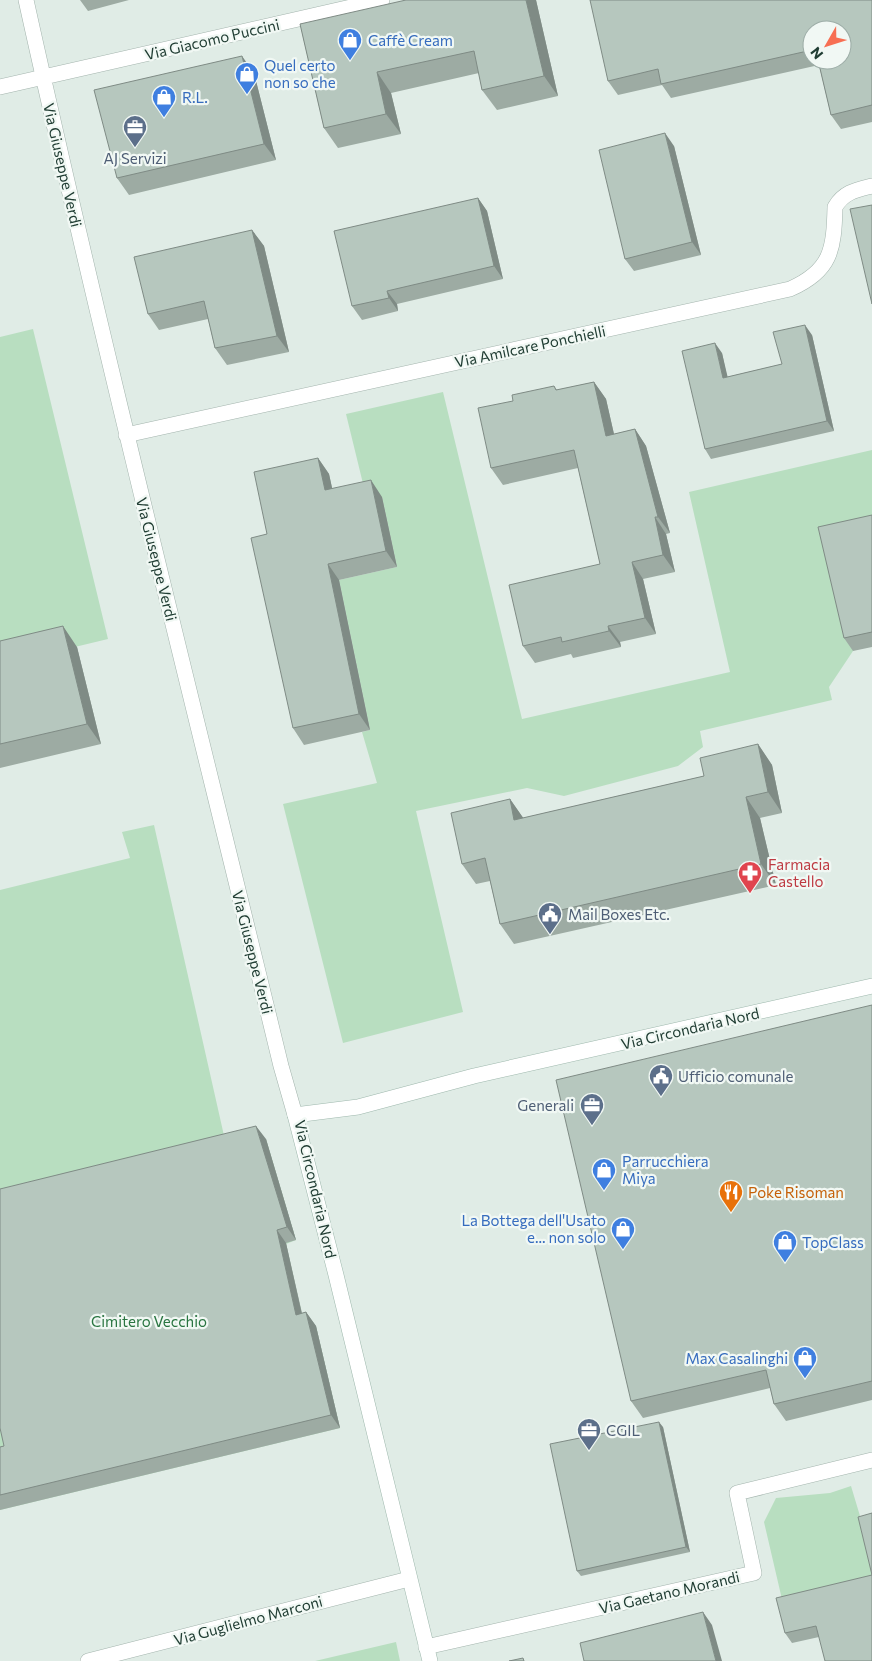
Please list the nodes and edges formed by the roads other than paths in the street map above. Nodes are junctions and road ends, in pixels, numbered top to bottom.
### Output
1 (26, 0) edge
2 (382, 0) edge
3 (42, 77) junction
4 (0, 87) edge
5 (872, 186) edge
6 (126, 435) junction
7 (872, 986) edge
8 (295, 1115) junction
9 (872, 1460) edge
10 (409, 1579) junction
11 (428, 1654) edge
12 (88, 1661) edge

1 - 3 street, Via Giuseppe Verdi
2 - 3 street, Via Giacomo Puccini
3 - 4 street, Via Giacomo Puccini
3 - 6 street, Via Giuseppe Verdi
5 - 6 street, Via Amilcare Ponchielli
6 - 8 street, Via Giuseppe Verdi
7 - 8 street, Via Circondaria Nord
8 - 10 street, Via Circondaria Nord
9 - 11 street, Via Gaetano Morandi
10 - 11 street, Via Circondaria Nord
10 - 12 street, Via Guglielmo Marconi

